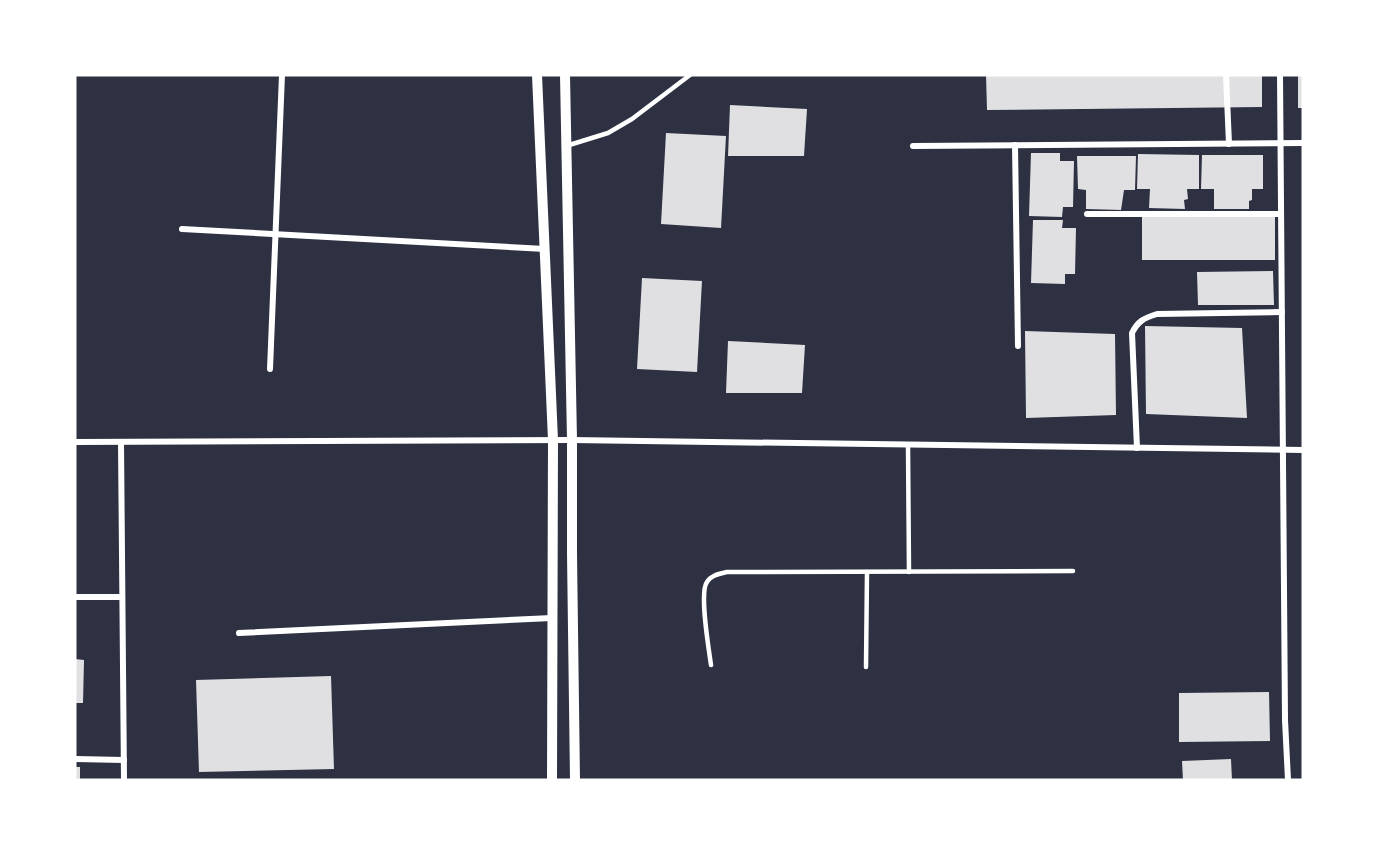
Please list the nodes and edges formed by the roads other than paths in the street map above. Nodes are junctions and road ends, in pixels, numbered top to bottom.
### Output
1 (282, 75) edge
2 (537, 75) edge
3 (565, 75) edge
4 (690, 75) edge
5 (1226, 75) edge
6 (1280, 75) edge
7 (1281, 143) junction
8 (1303, 143) edge
9 (1228, 144) junction
10 (1015, 145) junction
11 (566, 146) junction
12 (913, 146) dead end
13 (1086, 214) dead end
14 (1281, 214) junction
15 (182, 229) dead end
16 (276, 234) junction
17 (544, 249) junction
18 (1282, 312) junction
19 (1018, 346) dead end
20 (270, 369) dead end
21 (552, 440) junction
22 (572, 440) junction
23 (75, 442) edge
24 (121, 442) junction
25 (908, 445) junction
26 (1137, 448) junction
27 (1283, 450) junction
28 (1303, 450) edge
29 (867, 572) junction
30 (909, 572) junction
31 (1073, 572) dead end
32 (75, 597) edge
33 (122, 597) junction
34 (552, 618) junction
35 (239, 633) dead end
36 (711, 665) dead end
37 (866, 667) dead end
38 (75, 759) edge
39 (124, 760) junction
40 (124, 780) edge
41 (552, 780) edge
42 (575, 780) edge
43 (1288, 780) edge

1 - 16 street
2 - 17 street
3 - 11 street
4 - 11 lane
5 - 9 street
6 - 7 street
7 - 8 street
7 - 9 street
7 - 14 street
9 - 10 street
10 - 12 street
10 - 19 street
11 - 22 street
13 - 14 street
14 - 18 street
15 - 16 street
16 - 17 street
16 - 20 street
17 - 21 street
18 - 26 street
18 - 27 street
21 - 22 street
21 - 24 street
21 - 34 street
22 - 25 street
22 - 42 street
23 - 24 street
24 - 33 street
25 - 26 street
25 - 30 lane
26 - 27 street
27 - 28 street
27 - 43 street
29 - 30 lane
29 - 36 lane
29 - 37 lane
30 - 31 lane
32 - 33 street
33 - 39 street
34 - 35 street
34 - 41 street
38 - 39 street
39 - 40 street

